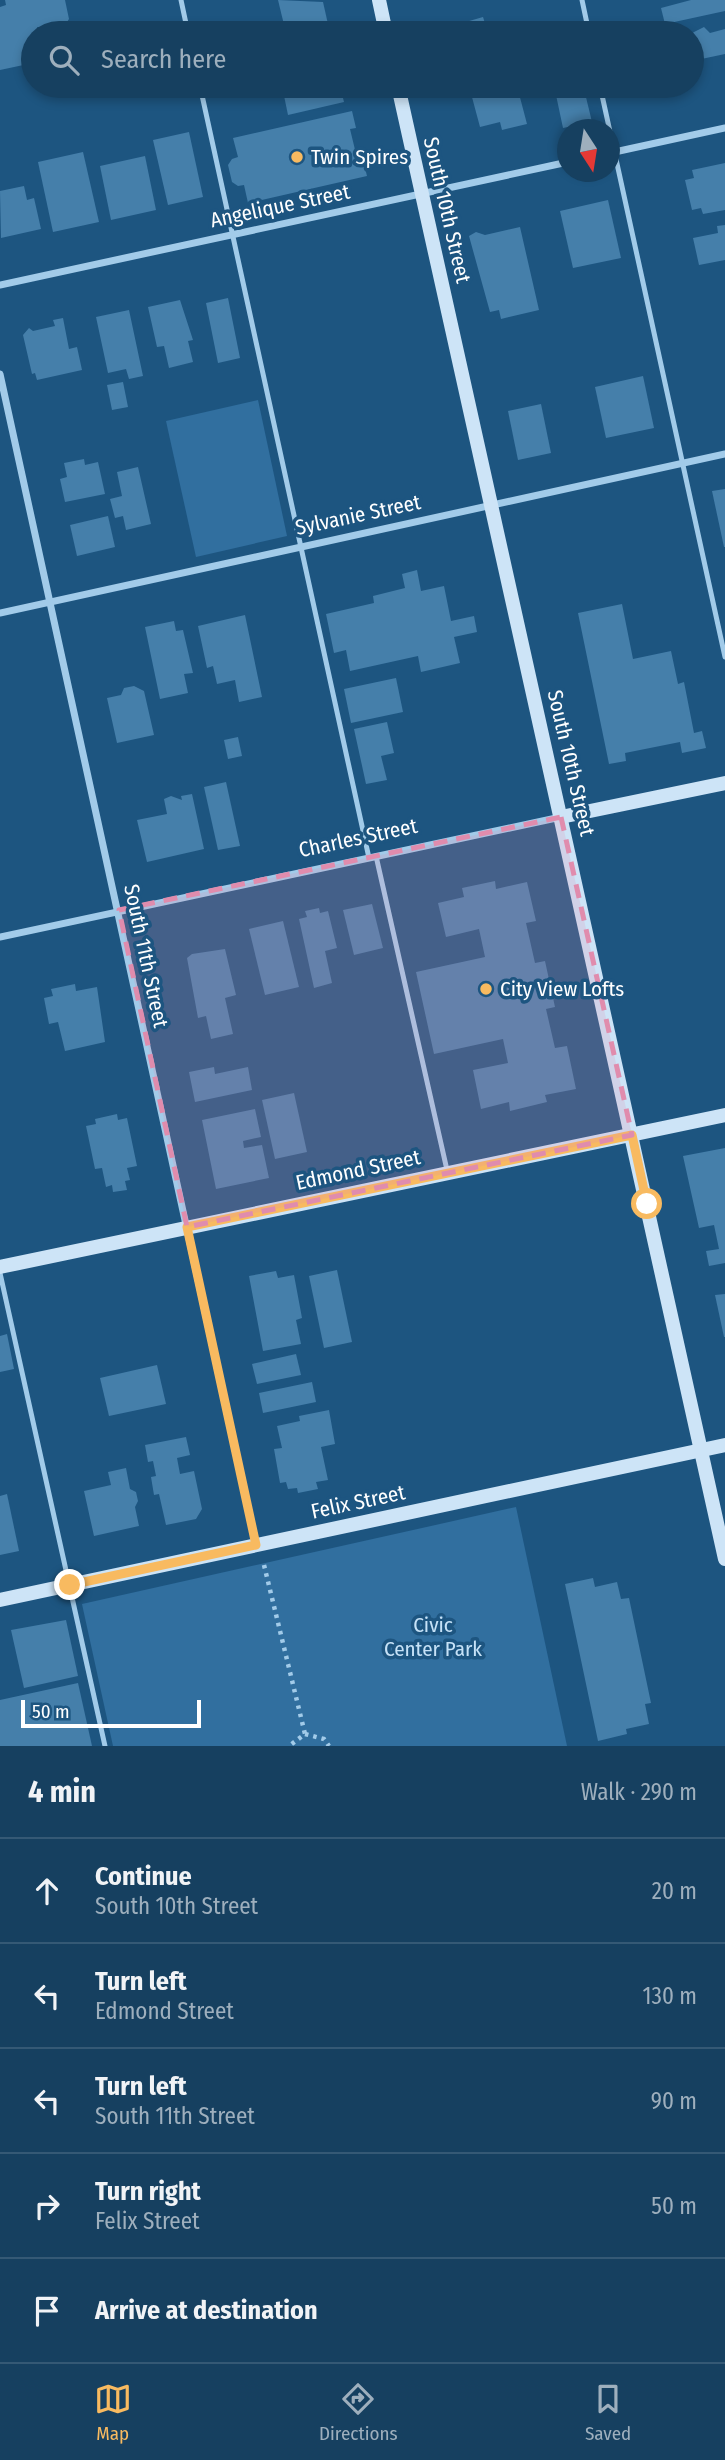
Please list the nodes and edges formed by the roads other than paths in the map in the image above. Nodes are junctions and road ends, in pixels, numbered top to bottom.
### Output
1 (181, 0) edge
2 (379, 0) edge
3 (582, 0) edge
4 (185, 21) edge
5 (383, 21) edge
6 (586, 21) edge
7 (203, 98) edge
8 (401, 98) edge
9 (602, 98) edge
10 (606, 119) edge
11 (725, 128) edge
12 (620, 151) edge
13 (557, 164) edge
14 (618, 182) edge
15 (422, 194) junction
16 (232, 235) junction
17 (0, 285) edge
18 (0, 374) edge
19 (725, 454) edge
20 (681, 464) junction
21 (492, 504) junction
22 (299, 546) junction
23 (51, 602) junction
24 (0, 613) edge
25 (725, 657) edge
26 (725, 783) edge
27 (561, 817) junction
28 (372, 857) junction
29 (119, 910) junction
30 (0, 937) edge
31 (725, 1115) edge
32 (632, 1135) junction
33 (447, 1173) junction
34 (187, 1227) junction
35 (0, 1267) edge
36 (0, 1273) edge
37 (725, 1445) edge
38 (701, 1450) junction
39 (256, 1545) junction
40 (725, 1559) edge
41 (70, 1585) junction
42 (0, 1600) edge
43 (105, 1746) edge

1 - 4 lane
2 - 5 main road
3 - 6 lane
7 - 16 lane
8 - 15 main road, South 10th Street
9 - 10 lane
11 - 12 street
13 - 15 street, Angelique Street
14 - 20 lane
15 - 16 street, Angelique Street
15 - 21 main road, South 10th Street
16 - 17 street, Angelique Street
16 - 22 lane
18 - 23 street, South 11th Street
19 - 20 street, Sylvanie Street
20 - 21 street, Sylvanie Street
20 - 25 lane
21 - 22 street, Sylvanie Street
21 - 27 main road, South 10th Street
22 - 23 street, Sylvanie Street
22 - 28 lane
23 - 24 street, Sylvanie Street
23 - 29 street, South 11th Street
26 - 27 main road, Charles Street
27 - 28 street, Charles Street
27 - 32 main road, South 10th Street
28 - 29 street, Charles Street
28 - 33 lane
29 - 30 street, Charles Street
29 - 34 street, South 11th Street
31 - 32 main road, Edmond Street
32 - 33 main road, Edmond Street
32 - 38 main road, South 10th Street
33 - 34 main road, Edmond Street
34 - 35 main road, Edmond Street
34 - 39 street, South 11th Street
36 - 41 lane
37 - 38 main road, Felix Street
38 - 39 main road, Felix Street
38 - 40 main road, South 10th Street
39 - 41 main road, Felix Street
41 - 42 main road, Felix Street
41 - 43 lane

